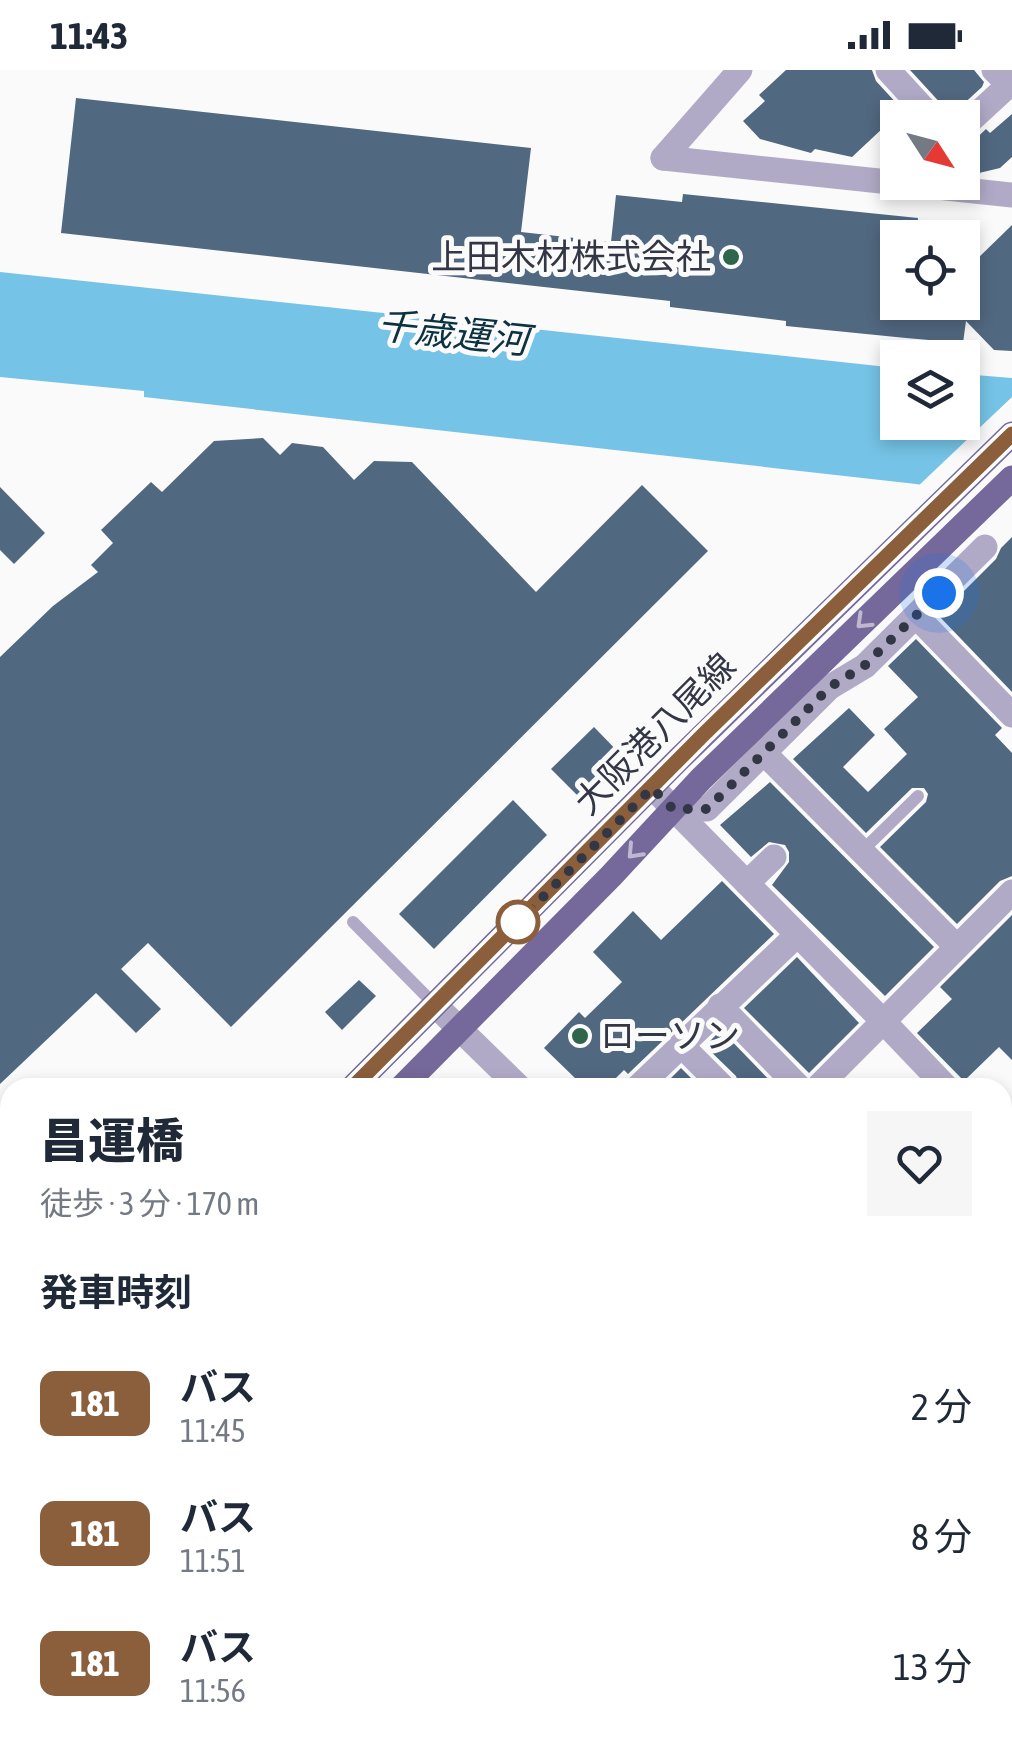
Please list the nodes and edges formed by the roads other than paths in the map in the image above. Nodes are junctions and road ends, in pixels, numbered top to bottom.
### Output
1 (740, 70) edge
2 (888, 70) edge
3 (1005, 79) edge
4 (916, 100) edge
5 (980, 107) edge
6 (880, 181) edge
7 (980, 191) edge
8 (1012, 195) edge
9 (1012, 434) edge
10 (1012, 478) edge
11 (985, 547) dead end
12 (916, 616) junction
13 (1012, 715) edge
14 (764, 753) junction
15 (652, 788) junction
16 (918, 796) dead end
17 (673, 809) junction
18 (862, 851) junction
19 (774, 856) dead end
20 (746, 883) junction
21 (1012, 892) edge
22 (353, 922) dead end
23 (798, 934) junction
24 (957, 947) junction
25 (435, 1005) junction
26 (720, 1006) junction
27 (883, 1020) junction
28 (458, 1029) junction
29 (680, 1044) junction
30 (362, 1078) edge
31 (410, 1078) edge
32 (509, 1078) edge
33 (648, 1078) edge
34 (714, 1078) edge
35 (790, 1078) edge
36 (826, 1078) edge
37 (938, 1078) edge

1 - 6 street
2 - 4 street
3 - 5 street
7 - 8 street
9 - 15 main road, 大阪港八尾線
10 -> 17 main road, 大阪港八尾線
11 - 12 street
12 - 13 street
12 - 14 street
14 - 17 street
14 - 18 street
15 - 17 street
15 - 25 main road, 大阪港八尾線
16 - 18 lane
17 - 20 street
17 -> 28 main road, 大阪港八尾線
18 - 24 street
19 - 20 street
20 - 23 street
21 - 24 street
22 - 25 lane
23 - 26 street
23 - 27 street
24 - 27 street
25 - 28 street
25 - 30 main road, 大阪港八尾線
26 - 29 street
26 - 35 street
27 - 36 street
27 - 37 street
28 - 31 main road, 大阪港八尾線
28 - 32 street
29 - 33 street
29 - 34 street

